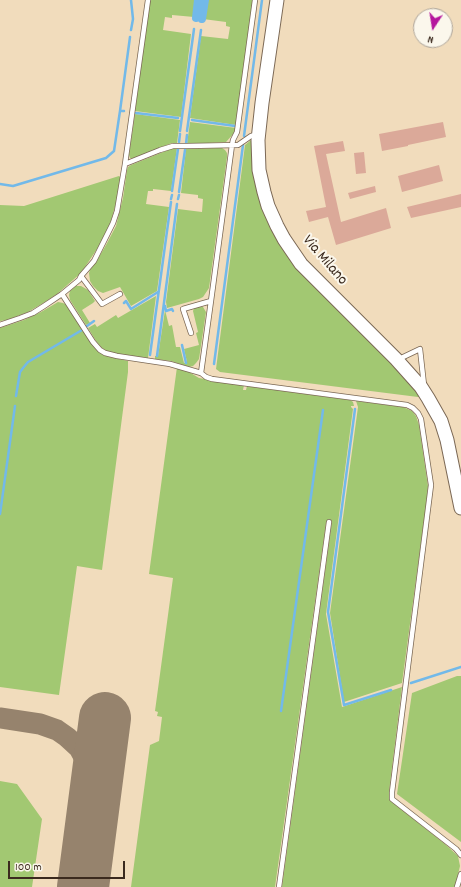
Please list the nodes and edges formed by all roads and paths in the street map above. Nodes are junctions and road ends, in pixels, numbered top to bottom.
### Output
1 (148, 0) edge
2 (255, 0) edge
3 (277, 0) edge
4 (258, 135) junction
5 (232, 145) junction
6 (125, 164) junction
7 (81, 276) junction
8 (62, 294) junction
9 (120, 294) dead end
10 (211, 301) junction
11 (0, 325) edge
12 (190, 333) dead end
13 (396, 360) junction
14 (201, 373) junction
15 (424, 392) junction
16 (461, 508) edge
17 (329, 522) dead end
18 (461, 855) edge
19 (461, 874) edge
20 (279, 887) edge
21 (457, 887) edge

1 - 6 lane
2 - 5 lane
3 - 4 street, Via Milano
4 - 5 lane
4 - 13 street, Via Milano
5 - 6 lane
5 - 10 lane
6 - 7 lane
7 - 8 lane
7 - 9 lane
8 - 11 lane
8 - 14 lane
10 - 12 lane
10 - 14 lane
13 - 15 street, Via Milano
13 - 15 lane
14 - 18 lane
15 - 16 street, Via Milano
17 - 20 lane
19 - 21 lane

